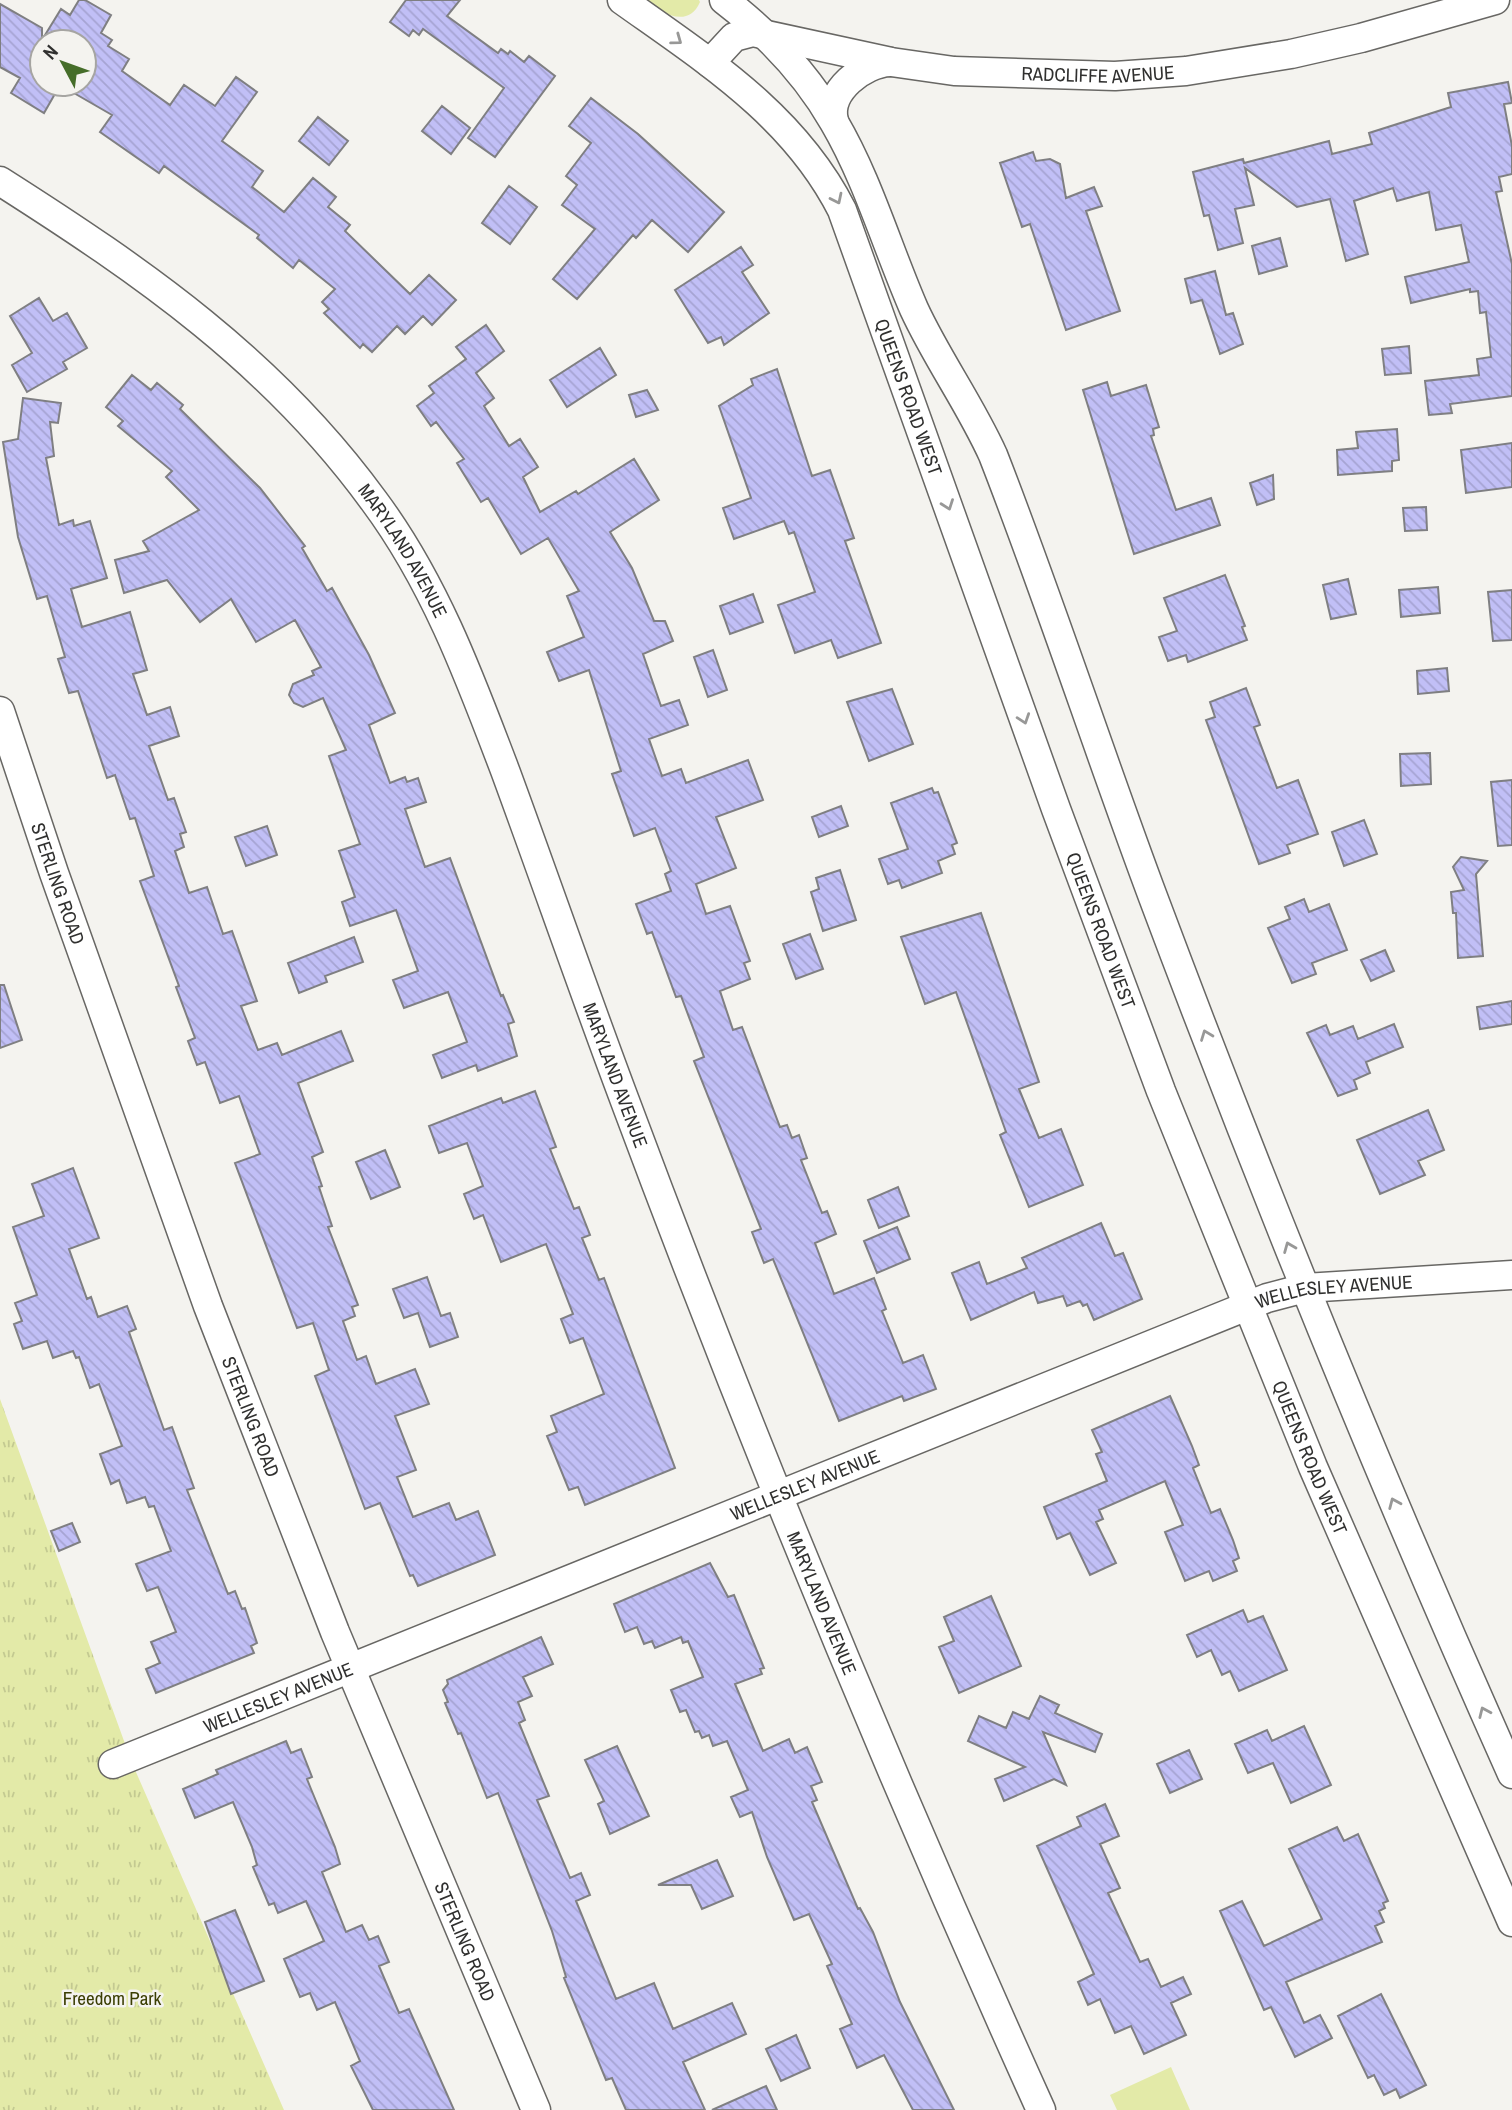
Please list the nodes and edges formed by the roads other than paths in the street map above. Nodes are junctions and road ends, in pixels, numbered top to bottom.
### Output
1 (622, 0) edge
2 (724, 0) edge
3 (1495, 0) edge
4 (762, 33) junction
5 (891, 62) junction
6 (710, 64) junction
7 (834, 121) junction
8 (0, 181) edge
9 (0, 711) edge
10 (1512, 1275) edge
11 (1306, 1288) junction
12 (1247, 1305) junction
13 (778, 1493) junction
14 (350, 1668) junction
15 (113, 1764) dead end
16 (1512, 1774) edge
17 (1512, 1922) edge
18 (536, 2110) edge
19 (1041, 2110) edge

1 -> 6 street, QUEENS ROAD WEST
2 - 4 street, QUEENS ROAD WEST
3 - 5 street, RADCLIFFE AVENUE
4 - 5 street, RADCLIFFE AVENUE
4 - 6 street, RADCLIFFE AVENUE
4 - 7 street, QUEENS ROAD WEST
5 - 7 street
6 -> 12 street, QUEENS ROAD WEST
11 -> 7 street, QUEENS ROAD WEST
8 - 13 street, MARYLAND AVENUE
9 - 14 street, STERLING ROAD
10 - 11 street, WELLESLEY AVENUE
11 - 12 street, WELLESLEY AVENUE
16 -> 11 street, QUEENS ROAD WEST
12 - 13 street, WELLESLEY AVENUE
12 - 17 street, QUEENS ROAD WEST
13 - 14 street, WELLESLEY AVENUE
13 - 19 street, MARYLAND AVENUE
14 - 15 street, WELLESLEY AVENUE
14 - 18 street, STERLING ROAD

